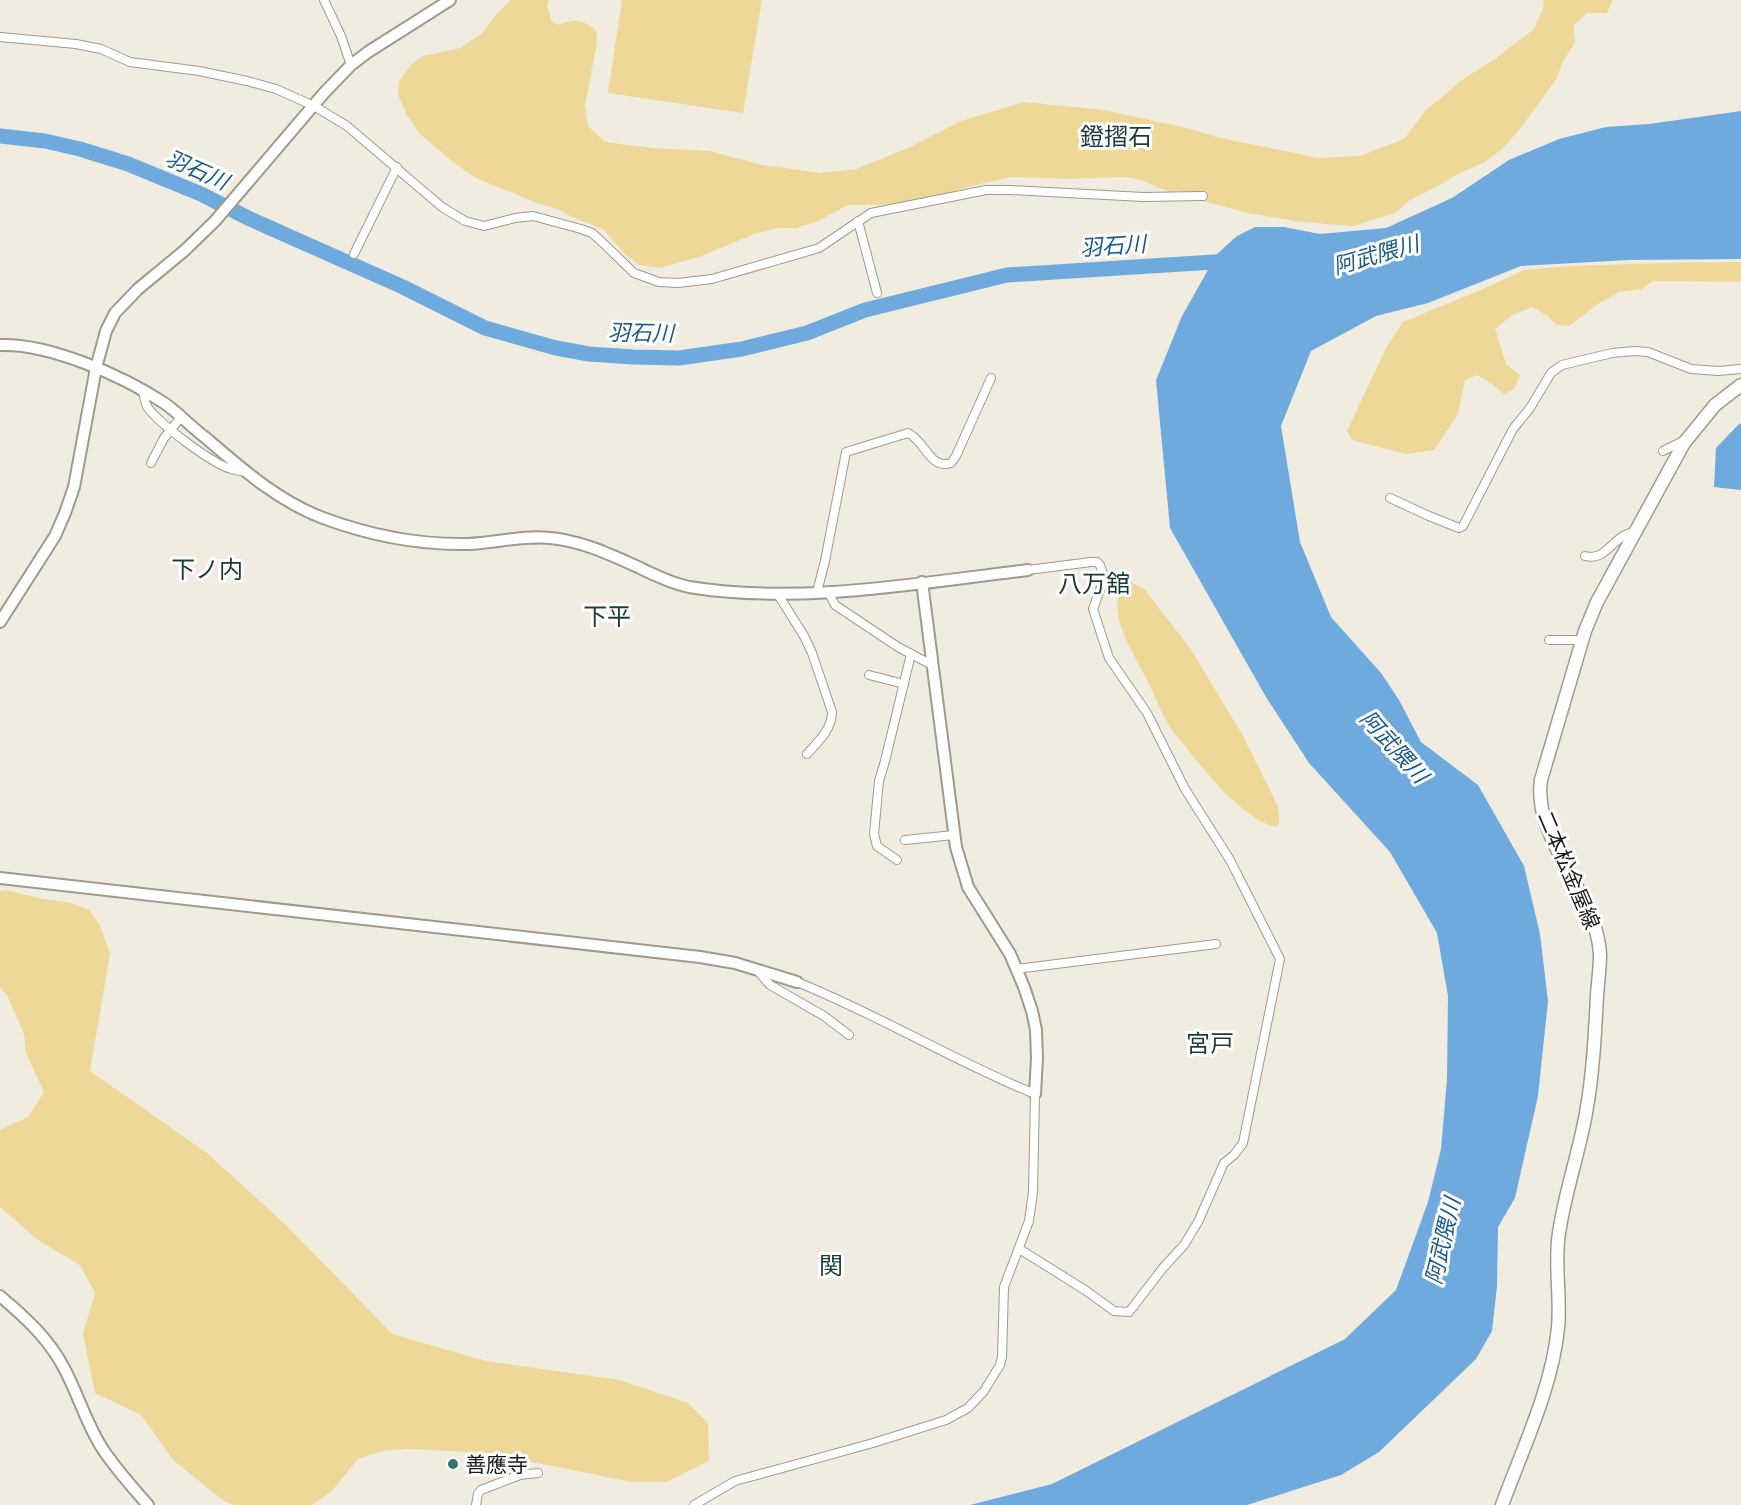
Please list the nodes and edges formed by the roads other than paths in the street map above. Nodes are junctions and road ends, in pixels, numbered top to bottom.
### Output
1 (324, 0) edge
2 (450, 0) edge
3 (0, 37) edge
4 (351, 65) junction
5 (314, 106) junction
6 (397, 167) junction
7 (1203, 196) dead end
8 (858, 221) junction
9 (354, 254) dead end
10 (877, 293) dead end
11 (0, 345) edge
12 (96, 368) junction
13 (1741, 369) edge
14 (991, 378) dead end
15 (1741, 385) edge
16 (143, 391) junction
17 (181, 417) junction
18 (171, 429) junction
19 (1687, 439) junction
20 (1663, 451) dead end
21 (151, 463) dead end
22 (245, 471) junction
23 (1390, 498) dead end
24 (1635, 532) junction
25 (1585, 556) dead end
26 (1028, 570) joint
27 (922, 582) junction
28 (823, 592) junction
29 (777, 593) junction
30 (0, 622) edge
31 (1549, 640) dead end
32 (1583, 640) junction
33 (911, 654) junction
34 (932, 665) junction
35 (868, 675) dead end
36 (904, 684) junction
37 (807, 754) dead end
38 (954, 835) junction
39 (905, 840) dead end
40 (897, 860) dead end
41 (0, 878) edge
42 (1216, 944) dead end
43 (756, 969) junction
44 (1016, 969) junction
45 (797, 982) joint
46 (849, 1035) dead end
47 (1035, 1094) junction
48 (1021, 1250) dead end
49 (0, 1296) edge
50 (538, 1473) dead end
51 (148, 1505) edge
52 (476, 1505) edge
53 (694, 1505) edge
54 (1502, 1505) edge

1 - 4 street
2 - 4 street
3 - 5 street
4 - 5 street
5 - 6 street
5 - 12 street
6 - 8 street
6 - 9 street
7 - 8 street
8 - 10 street
11 - 12 street
12 - 16 street
12 - 30 street
13 - 23 street
14 - 28 street
15 - 19 main road, 二本松金屋線
16 - 17 street
16 - 18 street
17 - 18 street
17 - 22 street
18 - 21 street
18 - 22 street
19 - 20 street
19 - 24 main road, 二本松金屋線
22 - 29 street
24 - 25 street
24 - 32 main road, 二本松金屋線
26 - 27 street
26 - 48 street
27 - 28 street
27 - 34 street
28 - 29 street
28 - 33 street
29 - 37 street
31 - 32 street
32 - 54 main road, 二本松金屋線
33 - 34 street
33 - 36 street
34 - 38 street
35 - 36 street
36 - 40 street
38 - 39 street
38 - 44 street
41 - 43 street
42 - 44 street
43 - 45 street
43 - 46 street
44 - 47 street
45 - 47 street
47 - 53 street
49 - 51 street
50 - 52 street

